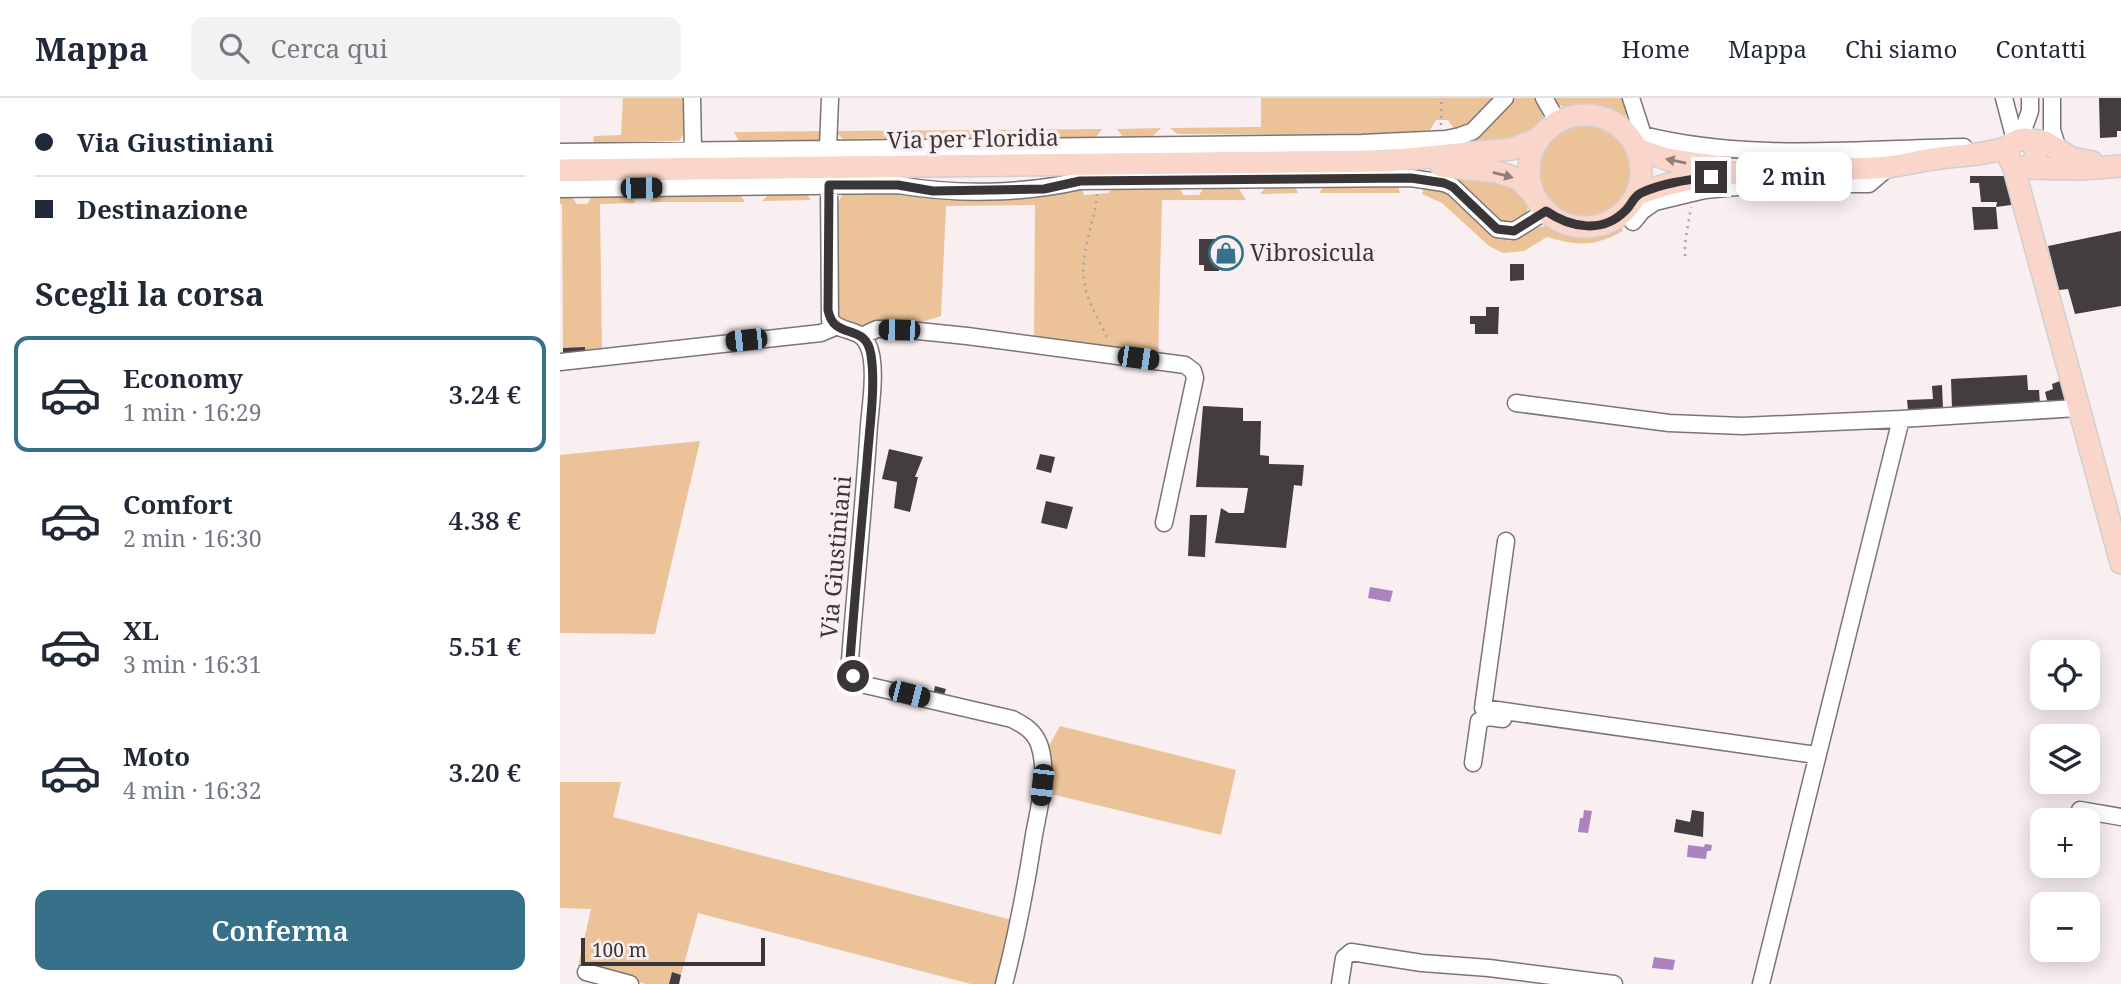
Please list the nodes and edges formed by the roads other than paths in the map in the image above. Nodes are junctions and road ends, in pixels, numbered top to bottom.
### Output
1 (692, 98) edge
2 (830, 98) edge
3 (1505, 98) edge
4 (1544, 98) edge
5 (1631, 98) edge
6 (2004, 98) edge
7 (2030, 98) edge
8 (2052, 98) edge
9 (1558, 122) junction
10 (1540, 138) junction
11 (828, 148) junction
12 (1637, 149) junction
13 (693, 150) junction
14 (2025, 150) junction
15 (560, 152) edge
16 (1386, 161) junction
17 (1875, 161) junction
18 (2120, 166) edge
19 (560, 170) edge
20 (1765, 172) junction
21 (829, 185) junction
22 (560, 189) edge
23 (1636, 195) junction
24 (1540, 203) junction
25 (1633, 222) dead end
26 (835, 327) junction
27 (864, 337) junction
28 (560, 362) edge
29 (1516, 403) dead end
30 (2078, 408) junction
31 (1901, 419) junction
32 (1164, 523) dead end
33 (1506, 541) dead end
34 (2121, 563) edge
35 (1815, 760) junction
36 (1473, 763) dead end
37 (2100, 813) edge
38 (2121, 817) edge
39 (586, 972) dead end
40 (630, 984) edge
41 (1004, 984) edge
42 (1340, 984) edge
43 (1614, 984) edge
44 (1761, 984) edge

1 - 13 street
2 - 11 street
3 - 11 street
4 - 9 street
5 - 17 street
6 - 14 street
7 - 14 street
8 - 14 street
9 - 10 main road
9 - 12 main road
10 - 16 main road
10 - 24 main road
11 - 13 street
20 -> 12 main road
12 - 23 main road
13 - 15 street
14 - 17 main road
14 - 17 street
14 - 18 main road
14 - 18 main road
14 - 30 main road
16 - 19 main road, Via per Floridia
16 -> 24 main road
17 - 20 main road
17 - 25 street
20 - 23 main road
21 - 22 street
21 - 24 street
21 - 26 street
23 - 24 main road
26 - 27 street
26 - 28 street
27 - 32 street
27 - 41 street, Via Giustiniani
29 - 31 street
30 - 31 street
30 - 34 main road
31 - 35 street
33 - 35 street
35 - 36 street
35 - 44 street
37 - 38 street
39 - 40 street
42 - 43 street

